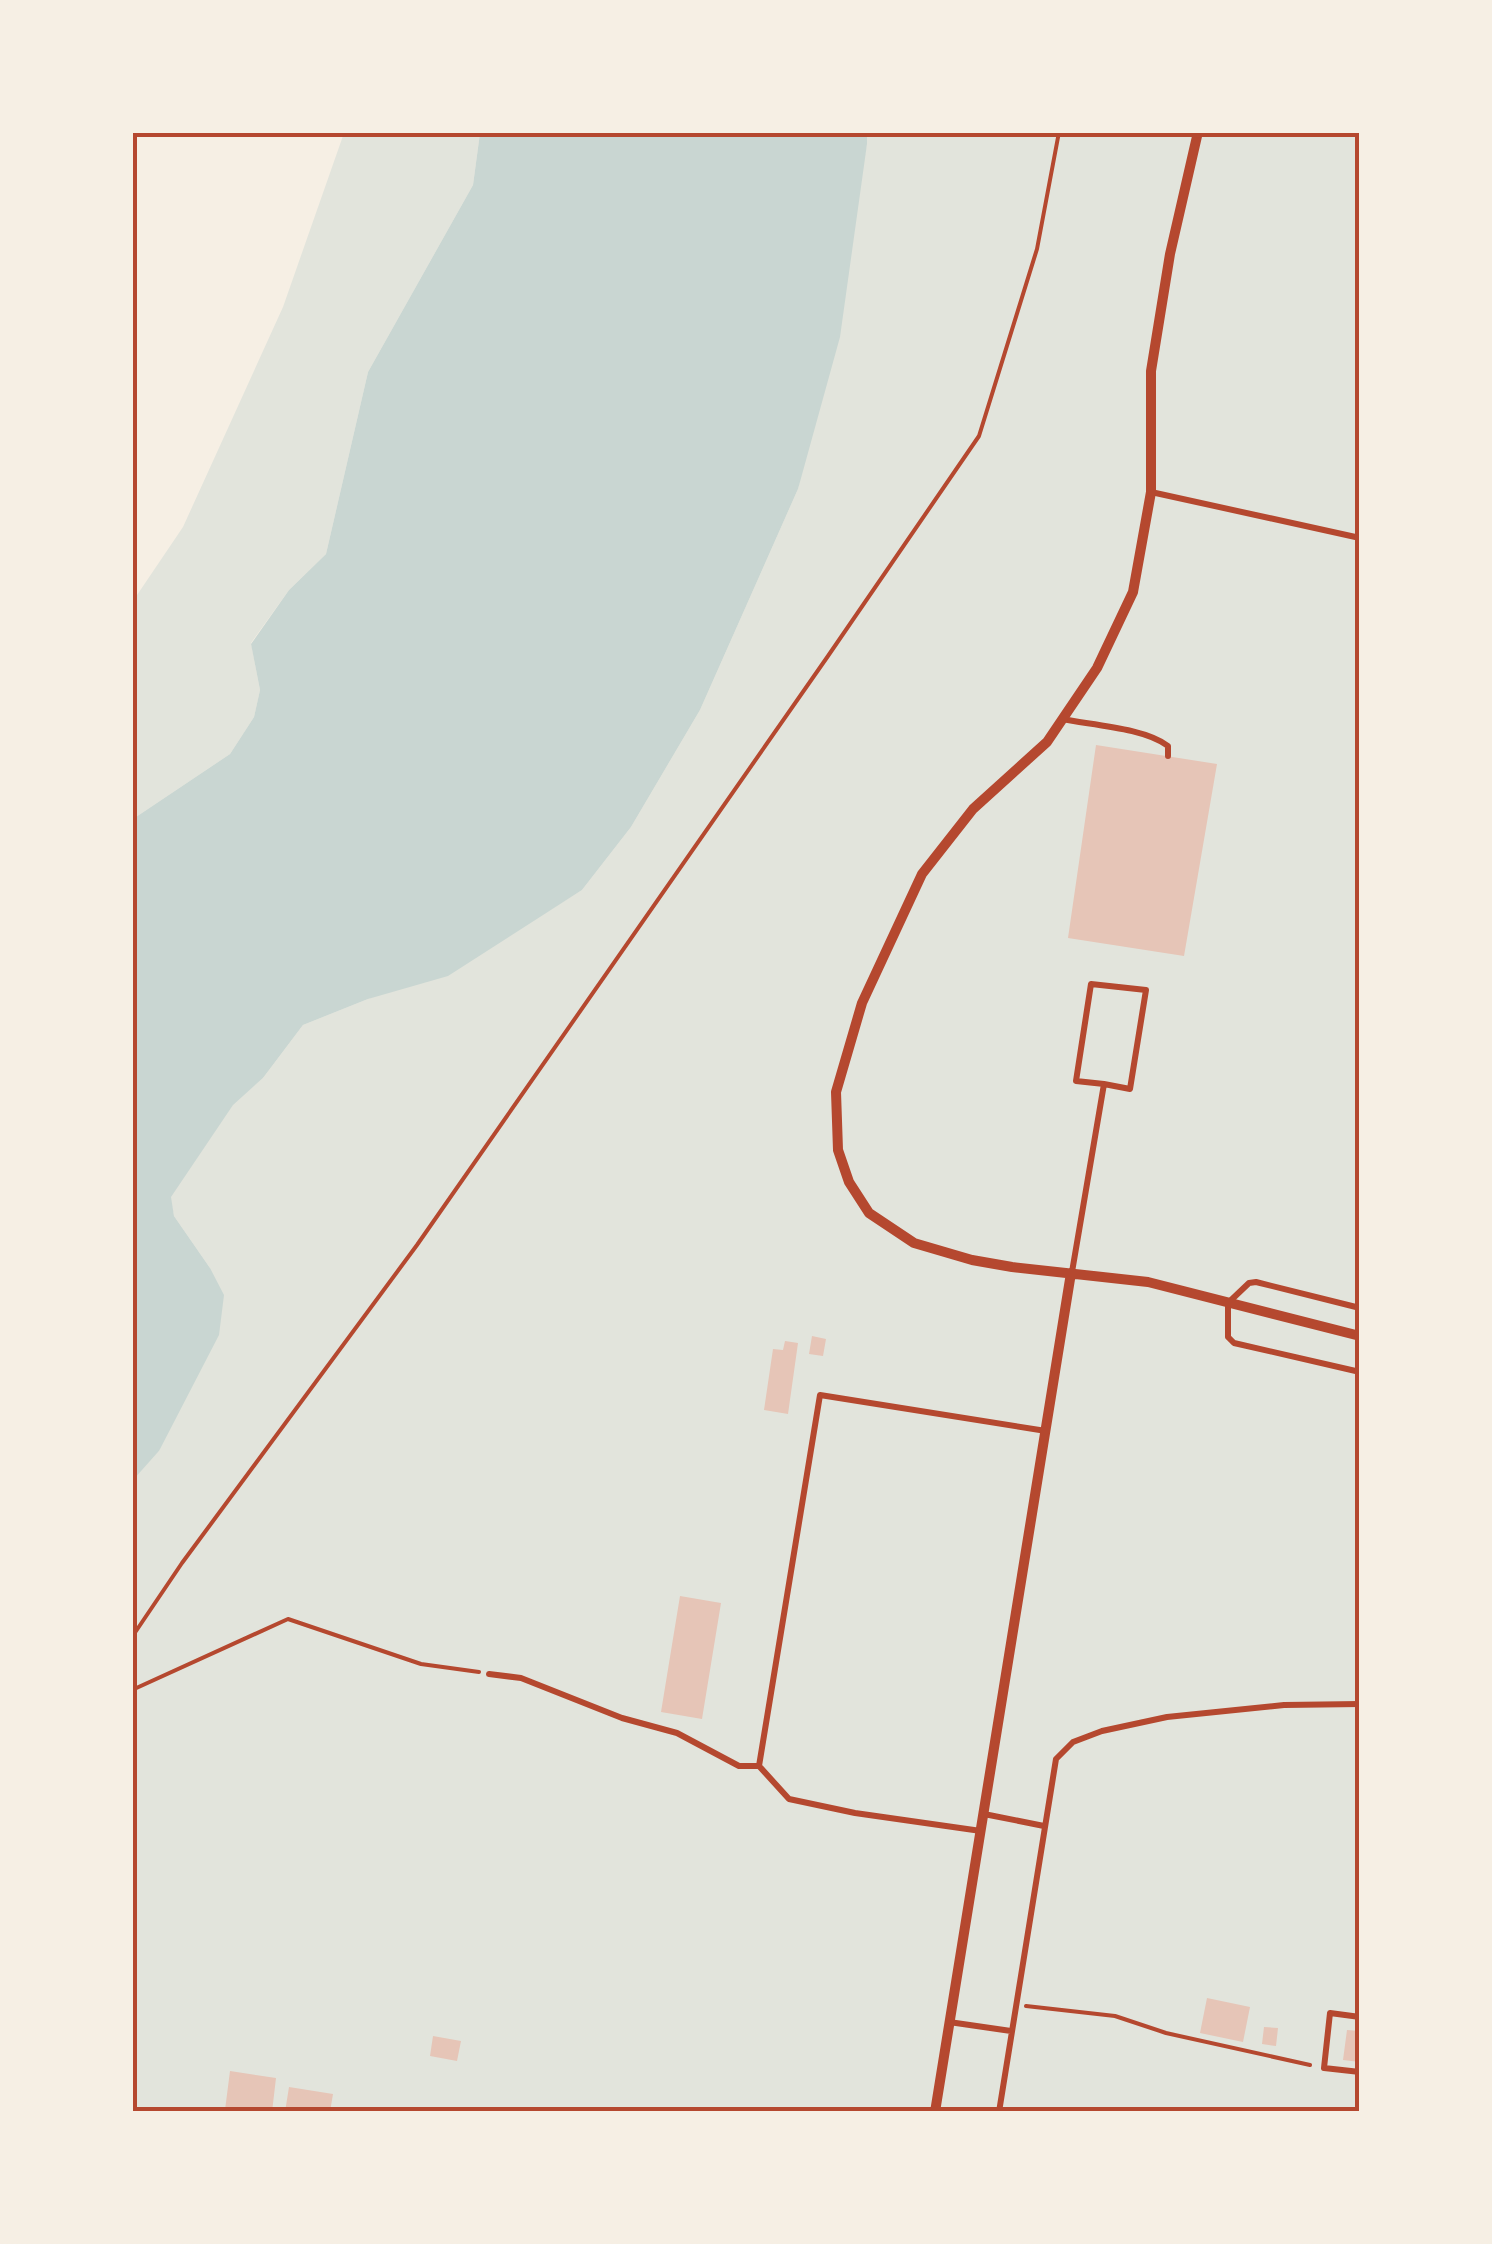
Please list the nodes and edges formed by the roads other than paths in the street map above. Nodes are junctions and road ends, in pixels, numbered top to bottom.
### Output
1 (1198, 132) edge
2 (1152, 492) junction
3 (1360, 538) edge
4 (1062, 720) junction
5 (1168, 756) dead end
6 (1104, 1084) junction
7 (1072, 1274) junction
8 (1228, 1302) junction
9 (1360, 1308) edge
10 (1360, 1336) edge
11 (1360, 1372) edge
12 (1046, 1432) junction
13 (490, 1674) road end
14 (1360, 1704) edge
15 (759, 1766) junction
16 (983, 1814) junction
17 (1044, 1826) junction
18 (980, 1830) junction
19 (1360, 2017) edge
20 (949, 2022) junction
21 (1012, 2031) junction
22 (1360, 2072) edge
23 (934, 2112) edge
24 (998, 2112) edge

1 - 2 street
2 - 3 lane
2 - 4 street
4 - 5 lane
4 - 7 street
6 - 6 lane
6 - 7 lane
7 - 8 street
7 - 12 street
8 - 9 lane
8 - 10 street
8 - 11 lane
12 - 15 lane
12 - 16 street
13 - 15 lane
14 - 17 lane
15 - 18 lane
16 - 17 lane
16 - 18 street
17 - 21 lane
18 - 20 street
19 - 22 lane
20 - 21 lane
20 - 23 street
21 - 24 lane

